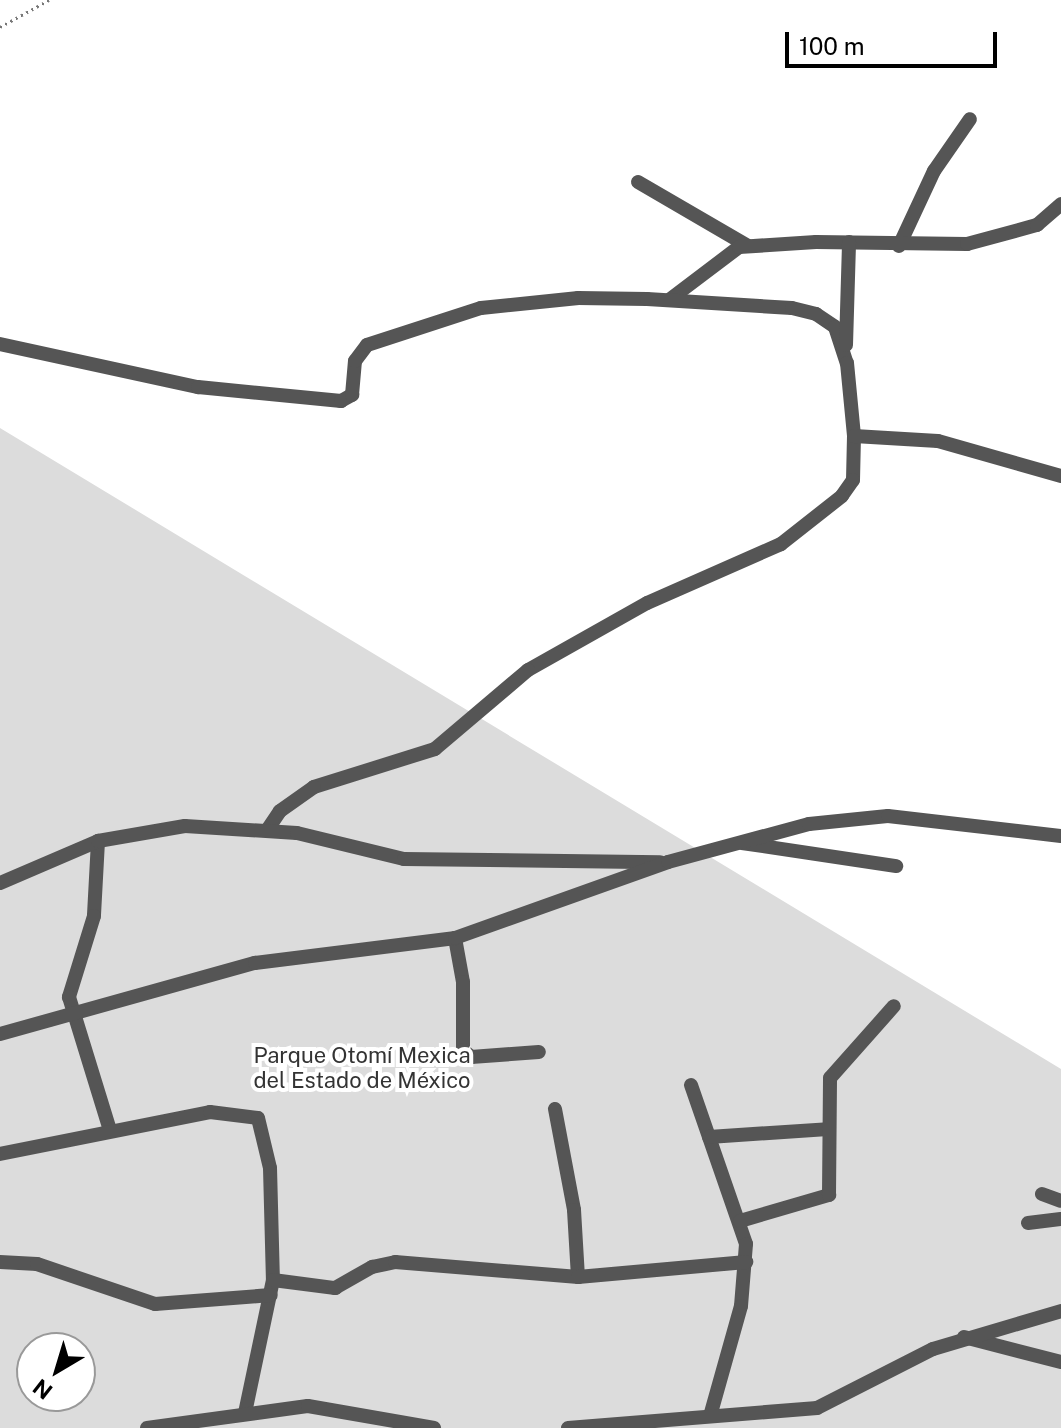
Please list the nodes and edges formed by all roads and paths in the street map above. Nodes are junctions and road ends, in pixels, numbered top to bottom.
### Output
1 (49, 0) edge
2 (0, 27) edge
3 (970, 119) dead end
4 (638, 182) dead end
5 (1061, 204) edge
6 (849, 242) junction
7 (749, 246) junction
8 (899, 246) junction
9 (669, 300) junction
10 (0, 344) edge
11 (845, 351) junction
12 (854, 436) junction
13 (1061, 476) edge
14 (268, 829) junction
15 (1061, 836) edge
16 (98, 841) junction
17 (736, 842) junction
18 (668, 862) junction
19 (896, 866) dead end
20 (2, 885) edge
21 (455, 938) junction
22 (894, 1006) dead end
23 (71, 1011) junction
24 (0, 1034) edge
25 (539, 1052) dead end
26 (691, 1085) dead end
27 (555, 1109) dead end
28 (828, 1129) junction
29 (110, 1130) junction
30 (709, 1137) junction
31 (0, 1154) edge
32 (1042, 1194) dead end
33 (1061, 1201) edge
34 (1061, 1219) edge
35 (740, 1221) junction
36 (1028, 1223) dead end
37 (0, 1262) edge
38 (746, 1262) junction
39 (578, 1277) junction
40 (272, 1287) junction
41 (1061, 1311) edge
42 (964, 1337) junction
43 (1061, 1362) edge
44 (245, 1413) junction
45 (710, 1416) junction
46 (173, 1425) edge
47 (399, 1425) edge
48 (147, 1428) edge
49 (434, 1428) edge
50 (568, 1428) edge

1 - 2 path
3 - 8 street
4 - 7 street
5 - 8 street
6 - 7 street
6 - 8 street
6 - 11 street
7 - 9 street
9 - 10 street
9 - 11 street
11 - 12 street
12 - 13 street
12 - 14 street
14 - 16 street
14 - 18 street
15 - 17 street
16 - 20 street
16 - 23 street
17 - 18 street
17 - 19 street
18 - 21 street
21 - 23 street
21 - 25 street
22 - 28 street
23 - 24 street
23 - 29 street
26 - 30 street
27 - 39 street
28 - 30 street
28 - 35 street
29 - 31 street
29 - 40 street
30 - 35 street
32 - 33 street
34 - 36 street
35 - 38 street
37 - 40 street
38 - 39 street
38 - 45 street
39 - 40 street
40 - 44 street
41 - 42 street
42 - 43 street
42 - 45 street
44 - 46 street
44 - 47 street
45 - 50 street
46 - 48 street
47 - 49 street

